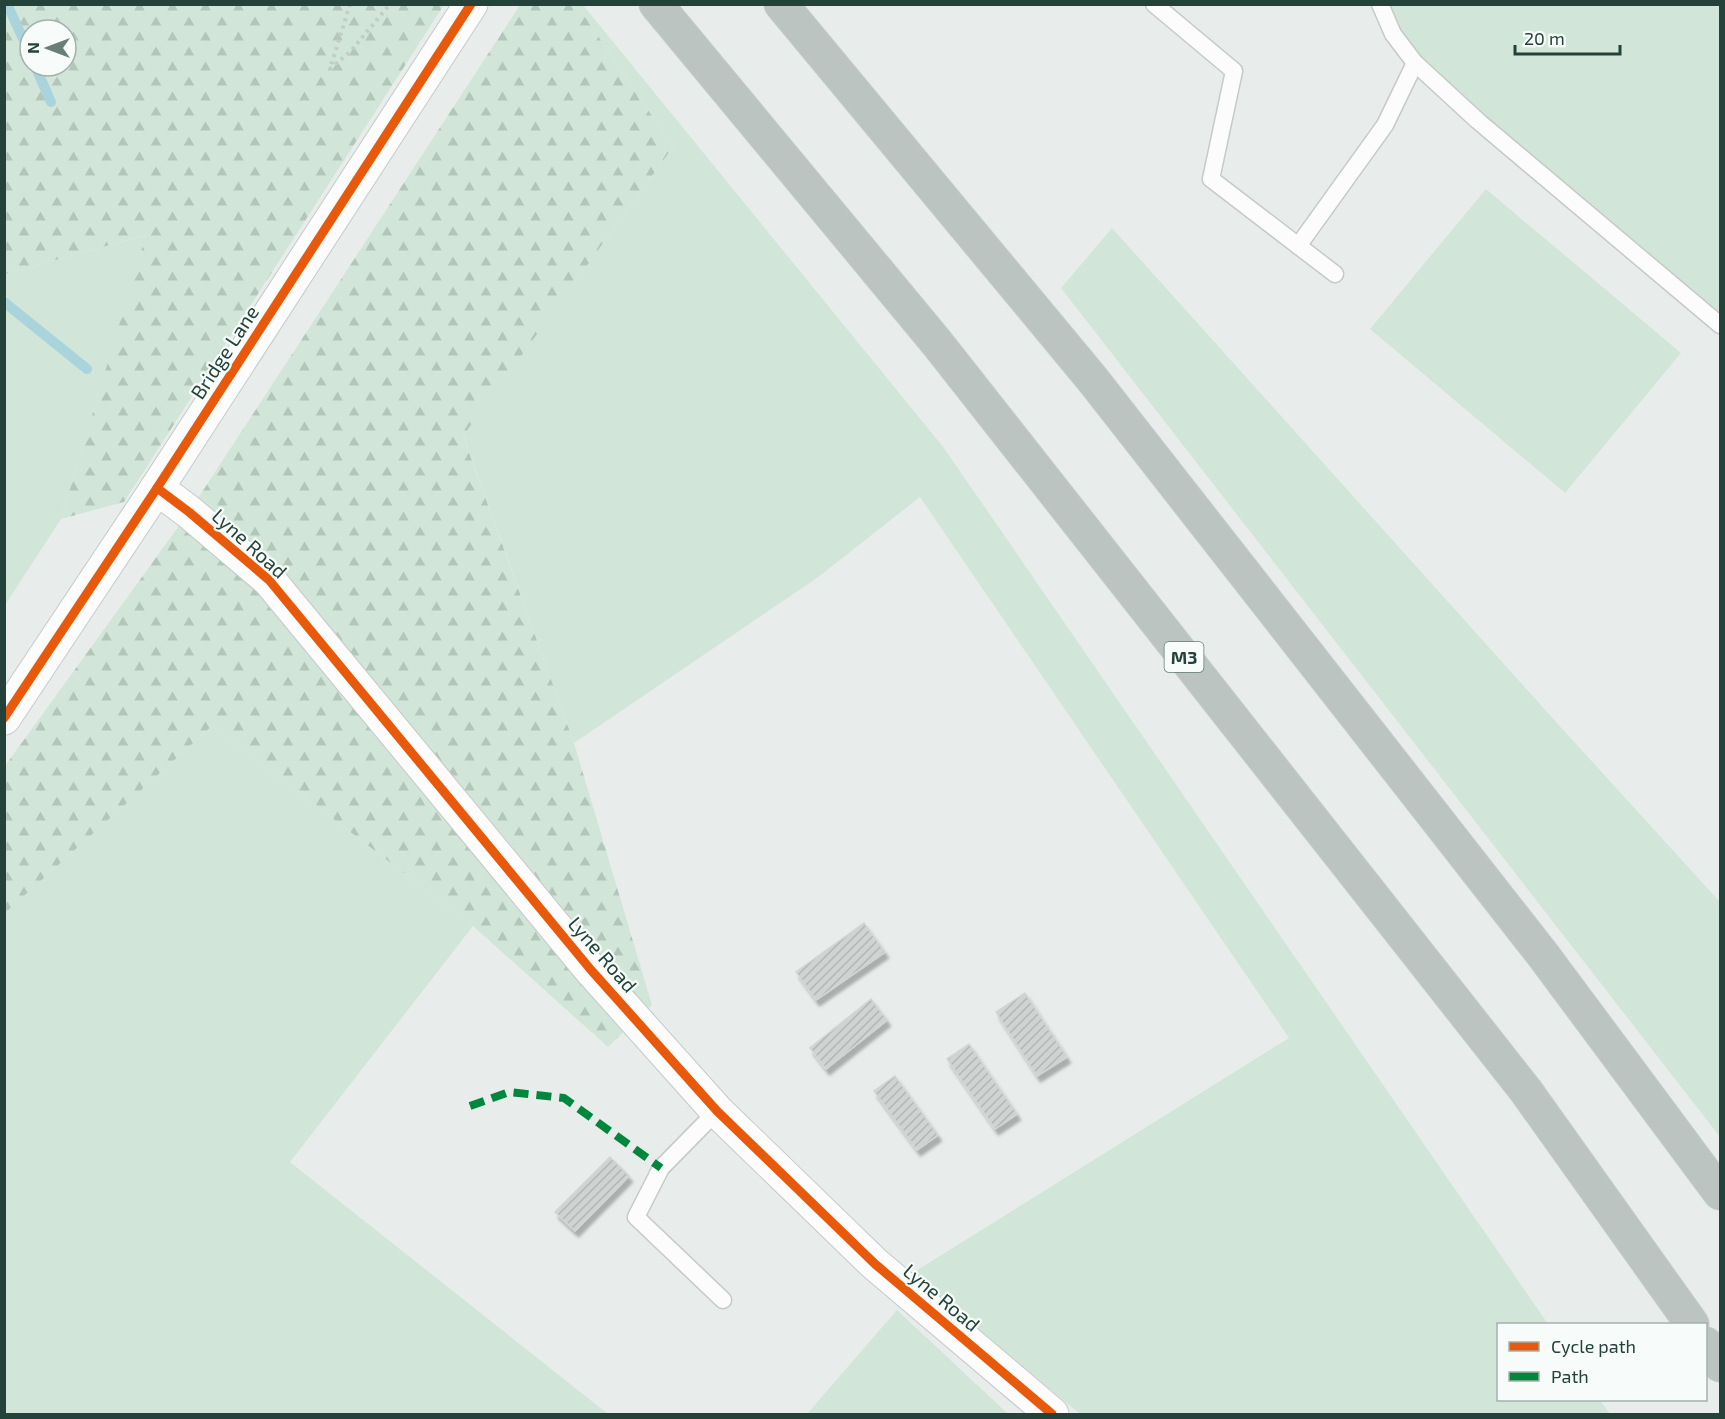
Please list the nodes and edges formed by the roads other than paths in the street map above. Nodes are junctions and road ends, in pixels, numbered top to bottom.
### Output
1 (471, 4) edge
2 (656, 4) edge
3 (781, 4) edge
4 (1154, 4) edge
5 (1380, 4) edge
6 (1415, 63) junction
7 (1298, 246) junction
8 (1335, 274) dead end
9 (1720, 325) edge
10 (157, 488) junction
11 (4, 718) edge
12 (717, 1111) junction
13 (1720, 1193) edge
14 (723, 1300) dead end
15 (1691, 1323) edge
16 (1707, 1346) edge
17 (1720, 1365) edge
18 (1053, 1414) edge

1 - 10 street, Bridge Lane
2 - 15 highway, M3
3 - 13 highway
4 - 7 lane
5 - 6 lane
6 - 7 lane
6 - 9 lane
7 - 8 lane
10 - 11 street, Bridge Lane
10 - 12 street, Lyne Road
12 - 14 lane
12 - 18 street, Lyne Road
16 - 17 highway

